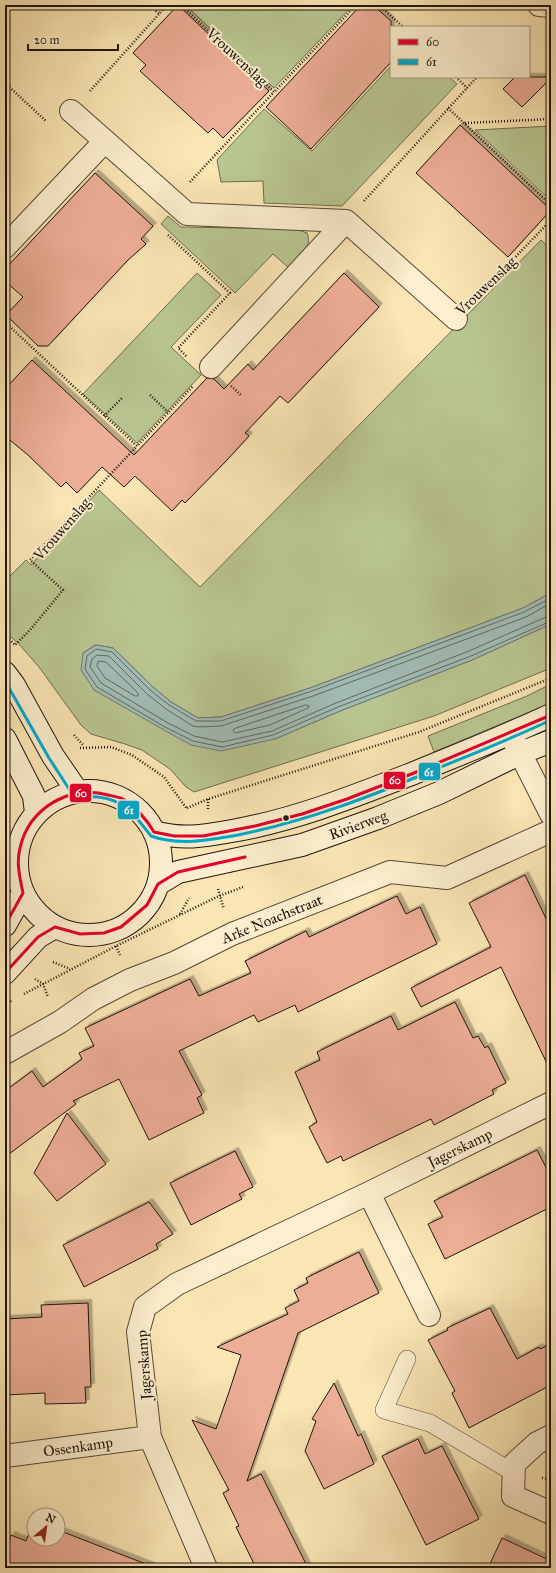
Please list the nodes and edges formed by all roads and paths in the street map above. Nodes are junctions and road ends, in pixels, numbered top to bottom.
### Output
1 (149, 5) edge
2 (167, 5) edge
3 (181, 5) edge
4 (356, 5) edge
5 (379, 5) edge
6 (539, 5) edge
7 (551, 6) edge
8 (159, 14) junction
9 (402, 26) edge
10 (457, 78) edge
11 (475, 78) edge
12 (5, 83) edge
13 (467, 88) junction
14 (274, 92) junction
15 (448, 108) junction
16 (71, 111) junction
17 (551, 119) edge
18 (464, 123) junction
19 (105, 141) junction
20 (172, 202) junction
21 (551, 205) edge
22 (551, 220) edge
23 (346, 221) junction
24 (165, 232) dead end
25 (5, 247) edge
26 (456, 319) joint
27 (5, 322) edge
28 (208, 370) junction
29 (150, 395) dead end
30 (242, 396) dead end
31 (122, 398) dead end
32 (168, 412) junction
33 (104, 416) junction
34 (137, 446) junction
35 (5, 635) edge
36 (5, 673) edge
37 (551, 678) edge
38 (551, 715) edge
39 (510, 734) junction
40 (5, 739) edge
41 (551, 741) edge
42 (521, 753) junction
43 (54, 756) junction
44 (77, 791) junction
45 (36, 813) junction
46 (551, 814) edge
47 (551, 831) edge
48 (154, 832) junction
49 (158, 884) junction
50 (23, 893) junction
51 (219, 896) dead end
52 (5, 925) edge
53 (55, 927) junction
54 (10, 968) edge
55 (43, 984) junction
56 (5, 1004) edge
57 (60, 1022) junction
58 (5, 1053) edge
59 (551, 1103) edge
60 (369, 1193) junction
61 (429, 1315) dead end
62 (407, 1359) dead end
63 (551, 1436) edge
64 (150, 1437) junction
65 (5, 1456) edge
66 (514, 1473) junction
67 (551, 1513) edge
68 (206, 1568) edge

1 - 8 path
2 - 8 path
3 - 14 path, Vrouwenslag
4 - 14 path, Vrouwenslag
5 - 9 path
6 - 7 street
8 - 16 path
10 - 13 path
11 - 13 path
12 - 16 path
13 - 15 path
14 - 20 path, Vrouwenslag
15 - 18 path
15 - 23 path
16 - 19 street
17 - 18 path
18 - 21 path
19 - 20 street
19 - 25 street
20 - 23 street
22 - 26 path, Vrouwenslag
23 - 26 street, Vrouwenslag
23 - 28 street
24 - 28 path
27 - 33 path
28 - 30 path
28 - 32 path, Vrouwenslag
29 - 32 path
31 - 33 path
32 - 34 path, Vrouwenslag
33 - 34 path
34 - 35 path, Vrouwenslag
36 - 43 street
37 - 43 path
38 - 39 street, Rivierweg
39 - 42 street
39 - 48 street, Rivierweg
40 - 45 street
41 - 42 street, Rivierweg
42 - 46 street
42 - 49 street, Rivierweg
43 - 44 street
44 - 45 street
44 - 48 street
45 - 50 street
47 - 57 street, Arke Noachstraat
48 - 49 street
49 - 53 street
50 - 52 street
50 - 53 street
51 - 55 path
53 - 54 street
54 - 55 path
55 - 56 path
55 - 57 path
57 - 58 street, Arke Noachstraat
59 - 60 street, Jagerskamp
60 - 61 street
60 - 64 street, Jagerskamp
62 - 66 lane
63 - 66 street
64 - 65 street, Ossenkamp
64 - 68 street, Jagerskamp
66 - 67 street

